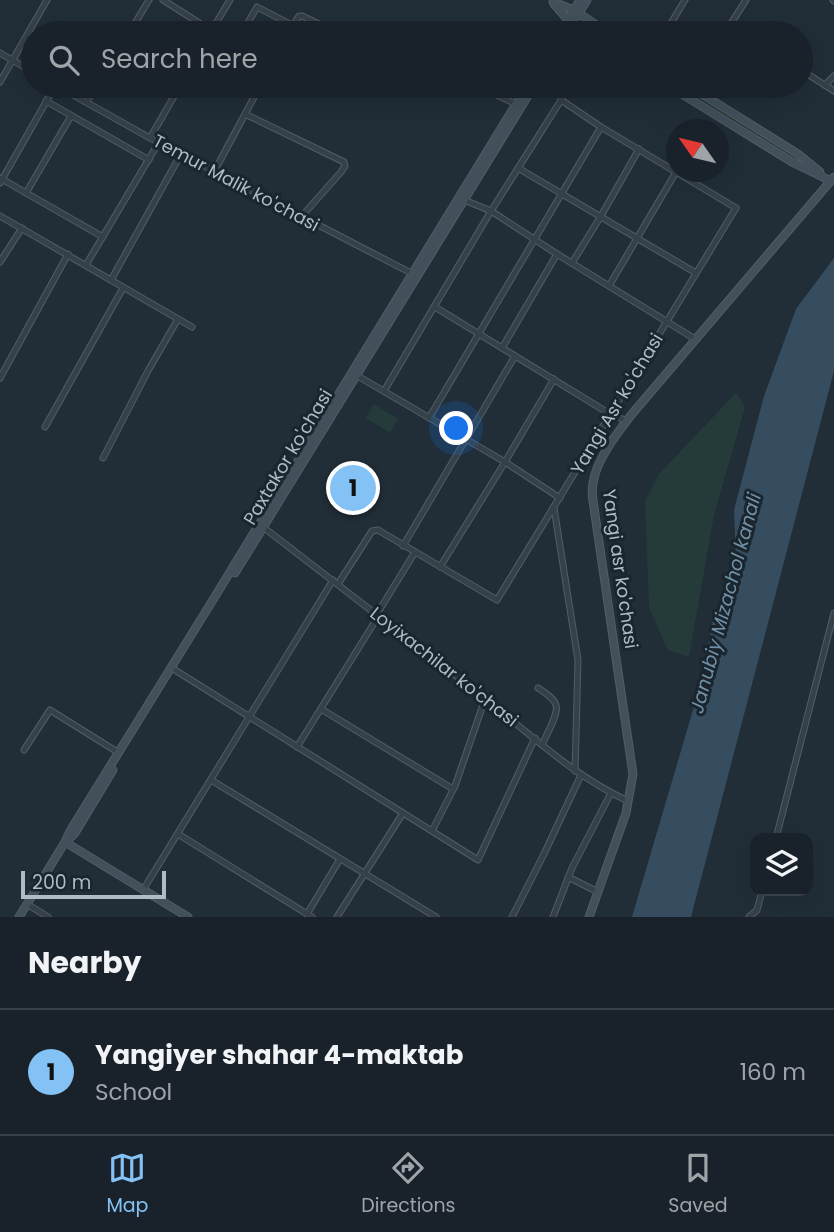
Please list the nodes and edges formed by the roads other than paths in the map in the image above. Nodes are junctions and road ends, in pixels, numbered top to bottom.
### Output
1 (47, 0) edge
2 (149, 0) edge
3 (163, 0) edge
4 (230, 0) edge
5 (580, 0) edge
6 (587, 0) edge
7 (685, 0) edge
8 (746, 0) edge
9 (552, 1) edge
10 (576, 12) junction
11 (35, 21) edge
12 (136, 21) edge
13 (194, 21) edge
14 (217, 21) edge
15 (249, 21) edge
16 (284, 21) edge
17 (295, 21) edge
18 (313, 21) edge
19 (569, 21) edge
20 (571, 21) edge
21 (590, 21) edge
22 (672, 21) edge
23 (733, 21) edge
24 (21, 46) edge
25 (0, 53) edge
26 (13, 60) junction
27 (21, 65) edge
28 (834, 76) edge
29 (813, 78) edge
30 (0, 82) edge
31 (825, 85) junction
32 (834, 91) edge
33 (48, 98) edge
34 (79, 98) edge
35 (90, 98) edge
36 (173, 98) edge
37 (254, 98) edge
38 (503, 98) edge
39 (520, 98) edge
40 (527, 98) edge
41 (688, 98) edge
42 (709, 98) edge
43 (561, 100) joint
44 (46, 102) junction
45 (87, 102) junction
46 (516, 104) junction
47 (245, 114) junction
48 (71, 116) junction
49 (601, 127) junction
50 (150, 138) junction
51 (159, 142) junction
52 (639, 149) junction
53 (181, 154) junction
54 (149, 160) junction
55 (666, 165) edge
56 (518, 168) junction
57 (214, 172) junction
58 (1, 180) edge
59 (833, 180) edge
60 (671, 182) edge
61 (693, 182) edge
62 (26, 193) junction
63 (562, 194) junction
64 (464, 200) junction
65 (491, 212) junction
66 (0, 216) edge
67 (601, 216) junction
68 (301, 217) junction
69 (22, 228) junction
70 (103, 237) junction
71 (638, 238) junction
72 (534, 240) junction
73 (68, 254) junction
74 (556, 254) junction
75 (0, 262) edge
76 (572, 263) junction
77 (86, 265) junction
78 (696, 273) junction
79 (414, 275) junction
80 (111, 280) junction
81 (609, 286) junction
82 (123, 288) junction
83 (435, 307) junction
84 (178, 319) junction
85 (667, 321) junction
86 (192, 327) dead end
87 (478, 334) junction
88 (695, 340) junction
89 (502, 348) junction
90 (515, 356) junction
91 (356, 375) junction
92 (0, 379) edge
93 (554, 379) junction
94 (384, 391) junction
95 (610, 414) junction
96 (429, 418) junction
97 (627, 421) junction
98 (46, 427) dead end
99 (466, 440) junction
100 (103, 458) dead end
101 (505, 462) junction
102 (560, 498) junction
103 (554, 508) junction
104 (264, 527) junction
105 (403, 546) junction
106 (415, 552) junction
107 (440, 567) junction
108 (332, 580) junction
109 (338, 584) junction
110 (834, 613) edge
111 (378, 615) junction
112 (175, 670) junction
113 (538, 688) dead end
114 (485, 699) junction
115 (321, 709) junction
116 (250, 717) junction
117 (535, 738) junction
118 (542, 745) junction
119 (298, 747) junction
120 (24, 750) dead end
121 (119, 753) junction
122 (575, 771) junction
123 (581, 775) junction
124 (211, 780) junction
125 (453, 789) junction
126 (611, 793) junction
127 (628, 801) junction
128 (403, 813) junction
129 (432, 831) junction
130 (777, 833) edge
131 (178, 834) junction
132 (65, 842) junction
133 (340, 859) junction
134 (364, 874) junction
135 (568, 877) junction
136 (143, 890) junction
137 (598, 892) junction
138 (761, 896) edge
139 (27, 904) junction
140 (309, 916) edge
141 (19, 917) edge
142 (48, 917) edge
143 (188, 917) edge
144 (337, 917) edge
145 (436, 917) edge
146 (512, 917) edge
147 (553, 917) edge
148 (589, 917) edge
149 (749, 917) edge

1 - 11 street
2 - 12 street
3 - 13 street
4 - 14 street
5 - 10 main road
6 - 10 main road
7 - 22 street
8 - 23 street
9 - 10 main road
9 - 19 main road
10 - 20 main road
10 - 21 main road
15 - 16 street
17 - 18 street
24 - 26 street
25 - 26 street
26 - 27 street
26 - 30 street
28 - 31 street
29 - 31 street
31 - 32 street
33 - 44 street
34 - 45 street, Temur Malik ko'chasi
35 - 45 street
36 - 50 street
37 - 47 street
38 - 46 street
39 - 46 main road, Paxtakor ko'chasi
40 - 64 main road, Paxtakor ko'chasi
41 - 59 main road
42 - 59 main road
43 - 49 street
43 - 56 street
44 - 48 street
44 - 58 street
45 - 50 street, Temur Malik ko'chasi
46 - 79 main road, Paxtakor ko'chasi
47 - 57 street
47 - 68 street
48 - 54 street
48 - 62 street
49 - 52 street
49 - 63 street
50 - 51 street, Temur Malik ko'chasi
51 - 53 street, Temur Malik ko'chasi
51 - 54 street
52 - 55 street
52 - 67 street
53 - 57 street, Temur Malik ko'chasi
53 - 80 street
54 - 70 street
56 - 63 street
56 - 65 street
57 - 68 street, Temur Malik ko'chasi
58 - 62 street
59 - 88 main road, Yangi asr ko'chasi
60 - 71 street
61 - 78 street, Yangi Asr ko'chasi
62 - 70 street
63 - 67 street
63 - 72 street
64 - 65 street
64 - 79 main road, Paxtakor ko'chasi
65 - 72 street
65 - 83 street
66 - 69 street
67 - 71 street
67 - 76 street
68 - 79 street, Temur Malik ko'chasi
69 - 73 street
69 - 75 street
70 - 77 street
71 - 78 street
71 - 81 street
72 - 74 street
72 - 87 street
73 - 77 street
73 - 92 street
74 - 76 street
74 - 89 street
76 - 81 street
77 - 80 street
78 - 85 street, Yangi Asr ko'chasi
79 - 91 main road, Paxtakor ko'chasi
79 - 121 main road, Paxtakor ko'chasi
80 - 82 street
81 - 85 street
82 - 84 street
82 - 98 street
83 - 87 street
83 - 94 street
84 - 86 street
84 - 100 street
85 - 88 street
85 - 95 street, Yangi Asr ko'chasi
87 - 89 street
87 - 96 street
88 - 97 main road, Yangi asr ko'chasi
89 - 90 street
90 - 93 street
90 - 99 street
91 - 94 street
91 - 104 main road, Paxtakor ko'chasi
93 - 95 street
93 - 101 street
94 - 96 street
95 - 97 street
95 - 102 street, Yangi Asr ko'chasi
96 - 99 street
97 - 127 main road, Yangi asr ko'chasi
99 - 101 street
99 - 105 street
101 - 102 street
101 - 107 street
102 - 103 street, Yangi Asr ko'chasi
103 - 107 street, Yangi Asr ko'chasi
103 - 122 street
104 - 108 street, Loyixachilar ko'chasi
104 - 112 main road, Paxtakor ko'chasi
105 - 106 street
105 - 109 street
106 - 107 street
106 - 111 street
108 - 109 street, Loyixachilar ko'chasi
108 - 116 street
109 - 111 street, Loyixachilar ko'chasi
110 - 130 street
111 - 114 street, Loyixachilar ko'chasi
111 - 115 street
112 - 116 street
112 - 132 main road, Paxtakor ko'chasi
113 - 118 street
114 - 117 street, Loyixachilar ko'chasi
114 - 125 street
115 - 119 street
115 - 125 street
116 - 119 street
116 - 124 street
117 - 118 street, Loyixachilar ko'chasi
117 - 129 street
118 - 122 street, Loyixachilar ko'chasi
119 - 128 street
120 - 121 street
121 - 132 main road, Paxtakor ko'chasi
122 - 123 street, Loyixachilar ko'chasi
123 - 126 street, Loyixachilar ko'chasi
123 - 146 street
124 - 131 street
124 - 133 street
125 - 129 street
126 - 127 street, Loyixachilar ko'chasi
126 - 135 street
127 - 137 main road, Yangi asr ko'chasi
128 - 129 street
128 - 134 street
131 - 136 street
131 - 140 street
132 - 136 main road
132 - 139 main road, Paxtakor ko'chasi
133 - 134 street
133 - 140 street
134 - 144 street
134 - 145 street
135 - 137 street
135 - 147 street
136 - 143 main road
137 - 148 main road, Yangi asr ko'chasi
138 - 149 street
139 - 141 main road, Paxtakor ko'chasi
139 - 142 street

